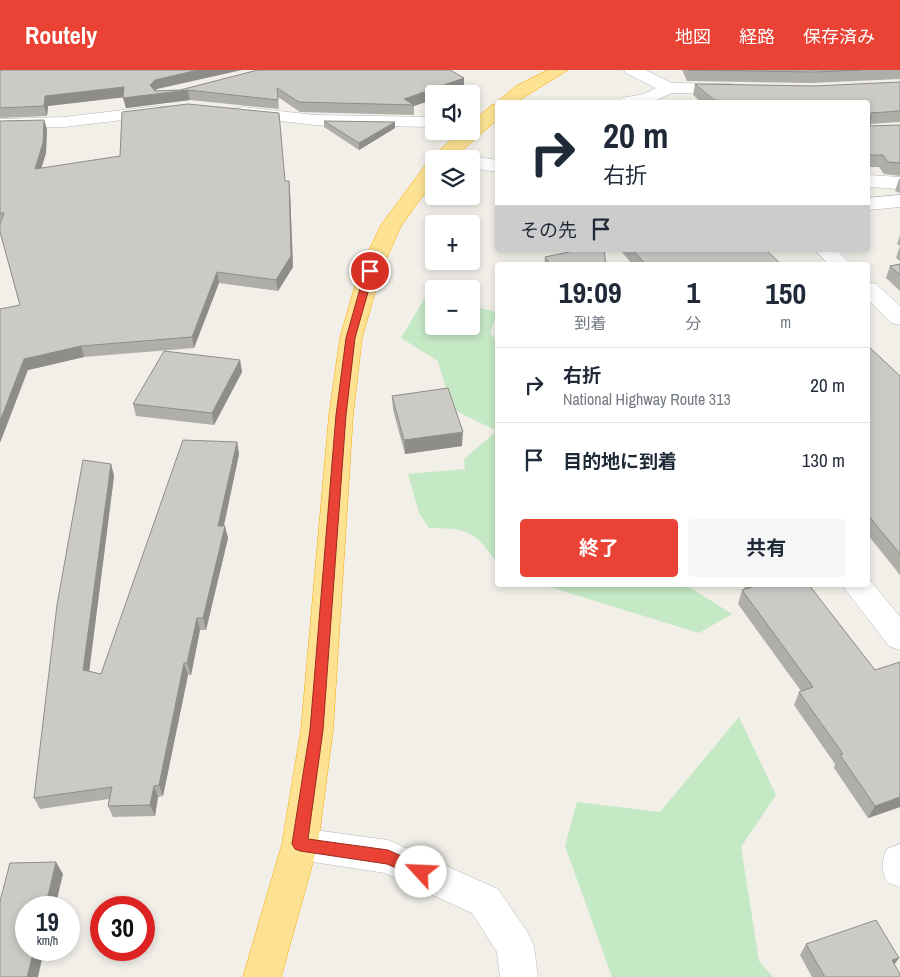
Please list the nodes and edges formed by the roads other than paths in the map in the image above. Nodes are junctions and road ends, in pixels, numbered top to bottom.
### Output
1 (560, 70) edge
2 (632, 70) edge
3 (668, 88) junction
4 (745, 90) edge
5 (509, 100) edge
6 (638, 100) edge
7 (228, 110) edge
8 (495, 112) edge
9 (0, 116) edge
10 (425, 122) edge
11 (0, 124) edge
12 (454, 150) edge
13 (480, 163) edge
14 (495, 166) edge
15 (870, 181) edge
16 (425, 182) edge
17 (900, 183) edge
18 (900, 201) edge
19 (870, 204) edge
20 (827, 252) edge
21 (838, 262) edge
22 (870, 291) edge
23 (900, 318) edge
24 (859, 587) edge
25 (900, 638) edge
26 (300, 844) junction
27 (900, 861) edge
28 (900, 870) edge
29 (262, 977) edge
30 (519, 977) edge

1 - 5 highway
2 - 3 street
3 - 4 street
3 - 6 street
7 - 10 street
8 - 12 highway
9 - 11 street
13 - 14 street
15 - 17 street
16 - 26 highway
18 - 19 street
20 - 21 street
22 - 23 street
24 - 25 street
26 - 29 highway
26 - 30 street
27 - 28 street

